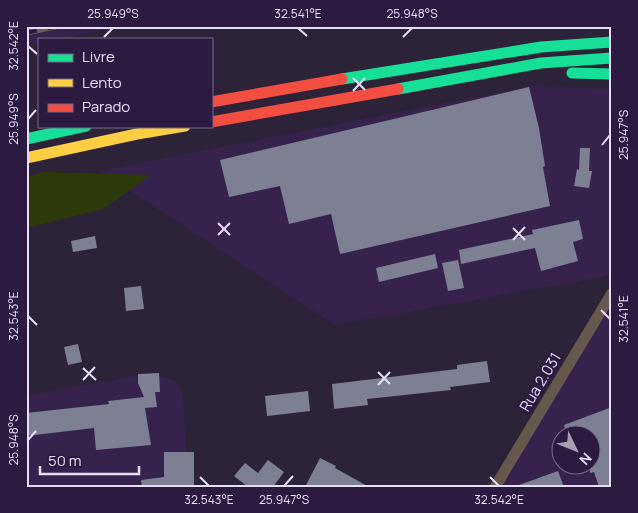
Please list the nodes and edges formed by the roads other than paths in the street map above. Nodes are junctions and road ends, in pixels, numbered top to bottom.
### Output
1 (612, 42) edge
2 (612, 58) edge
3 (612, 74) edge
4 (441, 81) junction
5 (212, 102) edge
6 (212, 122) edge
7 (77, 128) edge
8 (173, 128) edge
9 (26, 139) edge
10 (26, 158) edge
11 (612, 293) edge
12 (494, 487) edge

1 - 5 highway
2 - 4 highway
3 - 4 highway
4 - 6 highway
7 - 9 highway
8 - 10 highway
11 - 12 street, Rua 2.031

